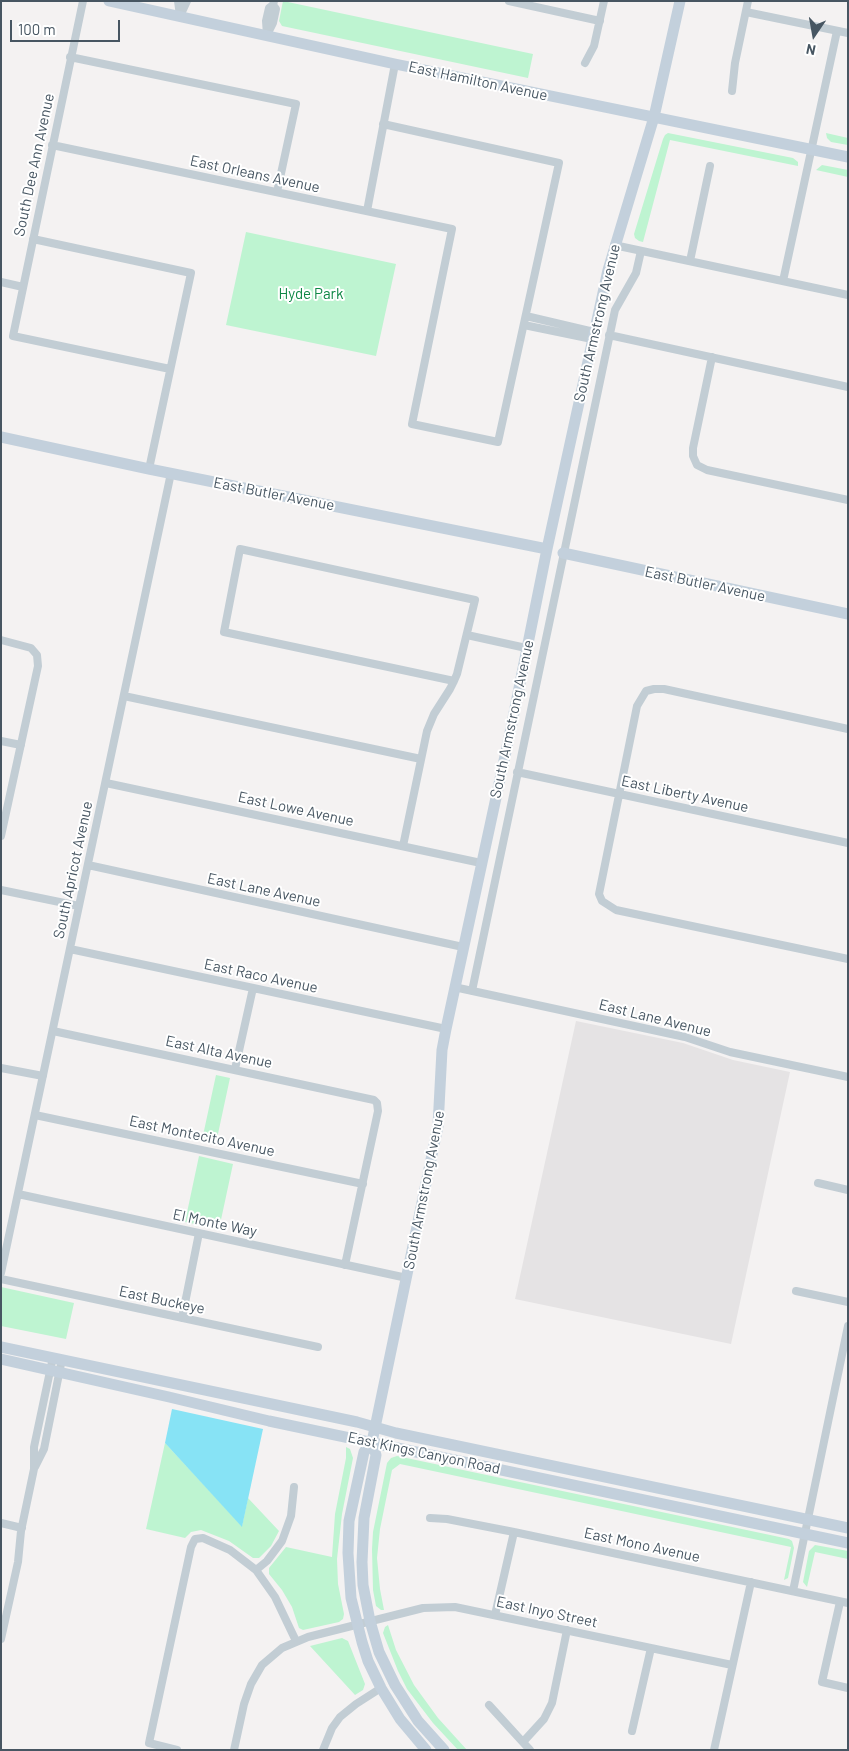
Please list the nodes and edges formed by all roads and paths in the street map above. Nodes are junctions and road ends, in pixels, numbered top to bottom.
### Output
1 (83, 1) edge
2 (109, 1) edge
3 (178, 1) edge
4 (187, 1) edge
5 (509, 1) edge
6 (604, 1) edge
7 (680, 1) edge
8 (748, 1) edge
9 (274, 3) edge
10 (746, 12) junction
11 (180, 16) junction
12 (600, 21) junction
13 (837, 31) junction
14 (848, 33) edge
15 (266, 34) junction
16 (70, 57) junction
17 (395, 64) junction
18 (585, 64) dead end
19 (732, 91) dead end
20 (654, 117) junction
21 (383, 124) junction
22 (52, 145) junction
23 (812, 150) junction
24 (848, 157) edge
25 (710, 166) dead end
26 (277, 192) junction
27 (367, 211) junction
28 (33, 239) junction
29 (614, 245) junction
30 (641, 250) junction
31 (690, 261) junction
32 (783, 281) junction
33 (1, 282) edge
34 (23, 287) junction
35 (848, 295) edge
36 (526, 316) junction
37 (524, 325) junction
38 (593, 335) junction
39 (610, 335) junction
40 (712, 357) junction
41 (170, 369) junction
42 (848, 387) edge
43 (1, 437) edge
44 (149, 469) junction
45 (171, 473) junction
46 (848, 500) edge
47 (547, 549) junction
48 (563, 554) junction
49 (848, 614) edge
50 (468, 635) junction
51 (1, 640) edge
52 (526, 648) junction
53 (454, 681) junction
54 (124, 696) junction
55 (848, 729) edge
56 (1, 741) edge
57 (21, 745) junction
58 (421, 759) junction
59 (517, 772) junction
60 (106, 783) junction
61 (619, 794) junction
62 (1, 836) edge
63 (848, 843) edge
64 (403, 846) junction
65 (481, 863) junction
66 (88, 865) junction
67 (1, 890) edge
68 (79, 906) junction
69 (463, 947) junction
70 (70, 949) junction
71 (848, 959) edge
72 (454, 987) junction
73 (253, 988) junction
74 (472, 991) junction
75 (446, 1029) junction
76 (53, 1031) junction
77 (1, 1068) edge
78 (235, 1069) junction
79 (43, 1076) junction
80 (848, 1077) edge
81 (35, 1114) junction
82 (818, 1183) dead end
83 (363, 1184) junction
84 (848, 1190) edge
85 (18, 1194) junction
86 (199, 1233) junction
87 (345, 1265) junction
88 (1, 1273) edge
89 (407, 1278) junction
90 (1, 1280) edge
91 (796, 1291) dead end
92 (848, 1302) edge
93 (182, 1318) junction
94 (848, 1326) edge
95 (1, 1346) edge
96 (318, 1346) dead end
97 (58, 1358) junction
98 (1, 1359) edge
99 (55, 1371) junction
100 (375, 1427) junction
101 (372, 1442) junction
102 (294, 1487) dead end
103 (430, 1518) dead end
104 (808, 1520) junction
105 (1, 1523) edge
106 (22, 1528) junction
107 (848, 1528) edge
108 (514, 1532) junction
109 (805, 1534) junction
110 (848, 1543) edge
111 (256, 1570) junction
112 (751, 1582) junction
113 (793, 1591) junction
114 (844, 1602) edge
115 (495, 1615) junction
116 (370, 1622) junction
117 (357, 1625) junction
118 (566, 1630) junction
119 (2, 1635) edge
120 (296, 1641) junction
121 (651, 1648) junction
122 (732, 1665) junction
123 (381, 1688) junction
124 (848, 1688) edge
125 (488, 1705) dead end
126 (632, 1731) dead end
127 (523, 1742) junction
128 (177, 1750) edge
129 (234, 1750) edge
130 (323, 1750) edge
131 (426, 1750) edge
132 (444, 1750) edge
133 (530, 1750) edge
134 (714, 1750) edge

1 - 16 street, South Dee Ann Avenue
2 - 11 street, East Hamilton Avenue
3 - 11 street
4 - 11 street
5 - 12 street
6 - 12 street
7 - 20 street, South Armstrong Avenue
8 - 10 street
9 - 15 street
10 - 13 street
10 - 19 street
11 - 15 street, East Hamilton Avenue
12 - 18 street
13 - 14 street
13 - 23 street
15 - 17 street, East Hamilton Avenue
16 - 22 street, South Dee Ann Avenue
16 - 26 street
17 - 20 street, East Hamilton Avenue
17 - 21 street
20 - 23 street, East Hamilton Avenue
20 - 29 street, South Armstrong Avenue
21 - 27 street
21 - 36 street
22 - 26 street, East Orleans Avenue
22 - 28 street, South Dee Ann Avenue
23 - 24 street, East Hamilton Avenue
23 - 32 street
25 - 31 street
26 - 27 street, East Orleans Avenue
27 - 37 street, East Orleans Avenue
28 - 34 street, South Dee Ann Avenue
28 - 41 street
29 - 30 street
29 - 38 street, South Armstrong Avenue
30 - 31 street
30 - 39 street, South Armstrong Avenue
31 - 32 street
32 - 35 street
33 - 34 street
34 - 41 street, South Dee Ann Avenue
36 - 37 street
36 - 38 street
37 - 38 street
38 - 47 street, South Armstrong Avenue
39 - 40 street
39 - 48 street, South Armstrong Avenue
40 - 42 street
40 - 46 street
41 - 44 street
43 - 44 street, East Butler Avenue
44 - 45 street, East Butler Avenue
45 - 47 street, East Butler Avenue
45 - 54 street, South Apricot Avenue
47 - 52 street, South Armstrong Avenue
48 - 49 street, East Butler Avenue
48 - 59 street, South Armstrong Avenue
50 - 52 street
50 - 53 street
50 - 53 street
51 - 57 street
52 - 65 street, South Armstrong Avenue
53 - 58 street
54 - 58 street
54 - 60 street, South Apricot Avenue
55 - 61 street
56 - 57 street
57 - 62 street
58 - 64 street
59 - 61 street, East Liberty Avenue
59 - 74 street, South Armstrong Avenue
60 - 64 street, East Lowe Avenue
60 - 66 street, South Apricot Avenue
61 - 63 street, East Liberty Avenue
61 - 71 street
64 - 65 street, East Lowe Avenue
65 - 69 street, South Armstrong Avenue
66 - 68 street, South Apricot Avenue
66 - 69 street, East Lane Avenue
67 - 68 street
68 - 70 street, South Apricot Avenue
69 - 72 street, South Armstrong Avenue
70 - 73 street, East Raco Avenue
70 - 76 street, South Apricot Avenue
72 - 74 street, East Lane Avenue
72 - 75 street, South Armstrong Avenue
73 - 75 street, East Raco Avenue
73 - 78 street
74 - 80 street, East Lane Avenue
75 - 89 street, South Armstrong Avenue
76 - 78 street, East Alta Avenue
76 - 79 street, South Apricot Avenue
77 - 79 street
78 - 83 street, East Alta Avenue
79 - 81 street, South Apricot Avenue
81 - 83 street, East Montecito Avenue
81 - 85 street, South Apricot Avenue
82 - 84 street
83 - 87 street
85 - 86 street, El Monte Way
85 - 88 street, South Apricot Avenue
86 - 87 street, El Monte Way
86 - 93 street
87 - 89 street, El Monte Way
89 - 100 street, South Armstrong Avenue
90 - 93 street, East Buckeye
91 - 92 street
93 - 96 street, East Buckeye
94 - 104 street
95 - 97 street, East Kings Canyon Road
97 - 99 street
97 - 100 street, East Kings Canyon Road
98 - 99 street, East Kings Canyon Road
99 - 101 street, East Kings Canyon Road
99 - 106 street
100 - 101 street, South Armstrong Avenue
100 - 104 street, East Kings Canyon Road
101 - 109 street, East Kings Canyon Road
101 - 116 street
101 - 117 street
102 - 111 street
103 - 108 street, East Mono Avenue
104 - 107 street, East Kings Canyon Road
104 - 109 street
105 - 106 street
106 - 119 street
108 - 112 street, East Mono Avenue
108 - 115 street
109 - 110 street, East Kings Canyon Road
109 - 113 street
111 - 120 street
111 - 128 street
112 - 113 street, East Mono Avenue
112 - 122 street
113 - 114 street, East Mono Avenue
114 - 124 street
115 - 116 street, East Inyo Street
115 - 118 street, East Inyo Street
116 - 117 street, East Inyo Street
116 - 132 street
117 - 120 street, East Inyo Street
117 - 123 street
118 - 121 street, East Inyo Street
118 - 127 street
120 - 129 street, East Inyo Street
121 - 122 street, East Inyo Street
121 - 126 street
122 - 134 street
123 - 130 street
123 - 131 street
125 - 127 street
127 - 133 street

